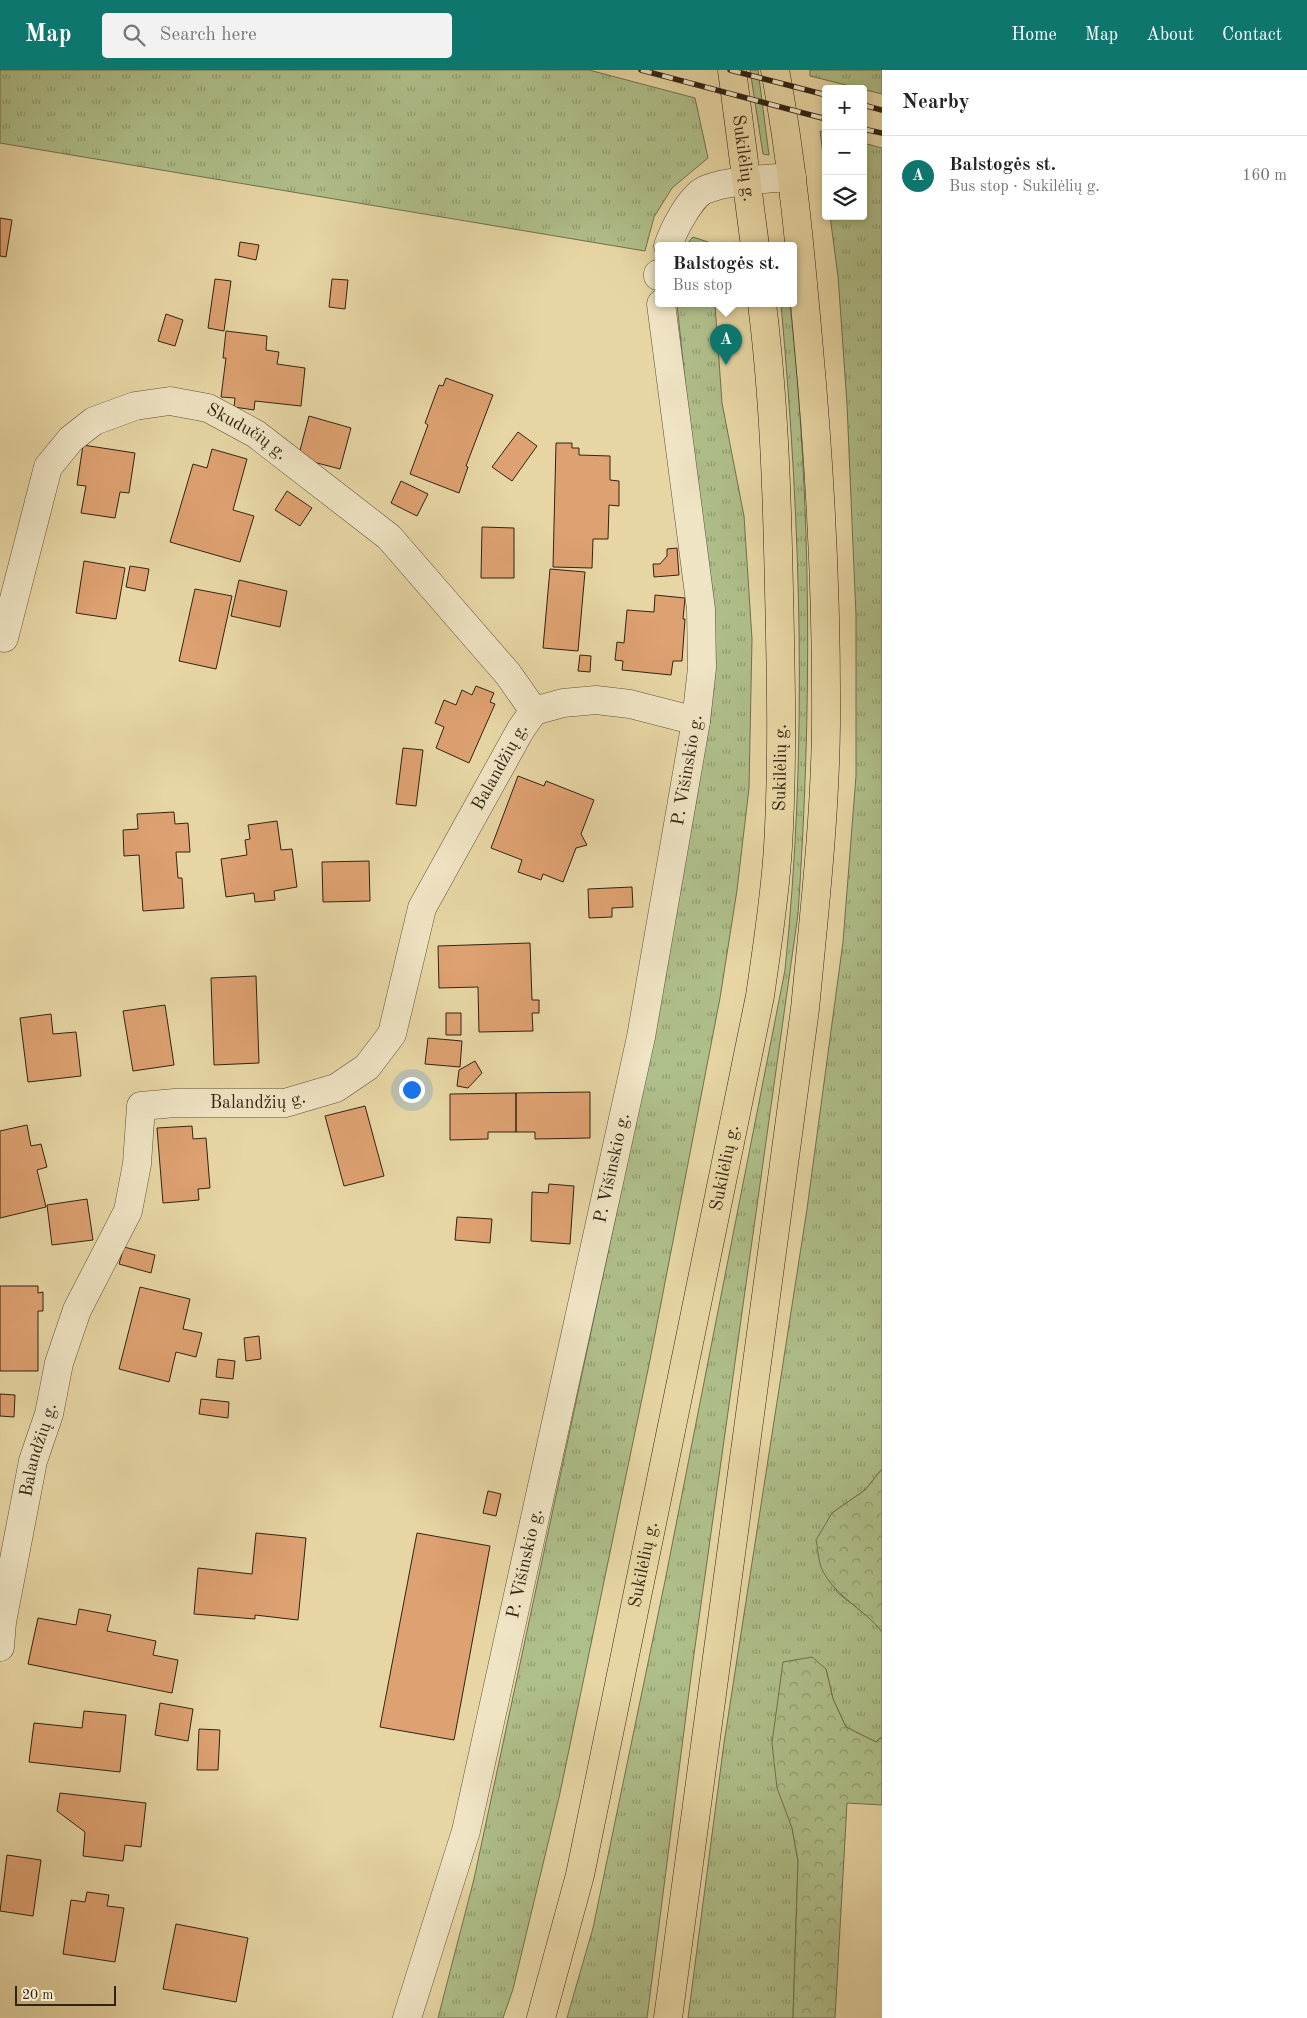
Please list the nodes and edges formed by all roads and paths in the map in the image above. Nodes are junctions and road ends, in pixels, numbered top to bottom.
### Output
1 (732, 70) edge
2 (775, 70) edge
3 (792, 176) junction
4 (747, 181) junction
5 (670, 242) edge
6 (755, 242) edge
7 (661, 307) edge
8 (762, 307) edge
9 (4, 638) dead end
10 (534, 711) junction
11 (696, 721) junction
12 (0, 1647) edge
13 (407, 2018) edge
14 (541, 2018) edge
15 (668, 2018) edge

1 - 4 main road, Sukilėlių g.
2 - 3 main road
3 - 4 street
3 - 15 main road
4 - 5 street
4 - 6 main road, Sukilėlių g.
7 - 11 street, P. Višinskio g.
8 - 14 main road, Sukilėlių g.
9 - 10 street, Skudučių g.
10 - 11 street, Balandžių g.
10 - 12 street, Balandžių g.
11 - 13 street, P. Višinskio g.

